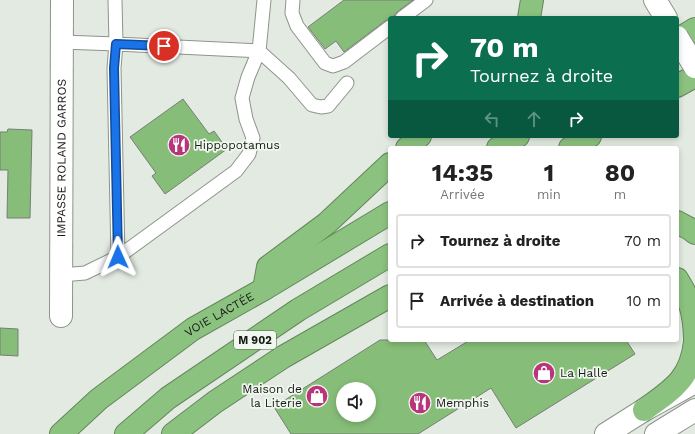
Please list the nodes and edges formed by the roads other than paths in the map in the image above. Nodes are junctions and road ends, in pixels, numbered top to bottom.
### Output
1 (62, 0) edge
2 (115, 0) edge
3 (264, 0) edge
4 (293, 0) edge
5 (426, 0) edge
6 (532, 0) edge
7 (655, 0) edge
8 (405, 16) edge
9 (529, 16) edge
10 (665, 16) edge
11 (388, 29) edge
12 (695, 30) edge
13 (679, 39) edge
14 (679, 40) edge
15 (62, 42) junction
16 (116, 44) junction
17 (259, 51) junction
18 (695, 68) edge
19 (695, 76) edge
20 (347, 83) dead end
21 (679, 85) edge
22 (418, 138) edge
23 (515, 138) edge
24 (587, 138) edge
25 (409, 146) edge
26 (501, 146) edge
27 (573, 146) edge
28 (388, 166) edge
29 (388, 214) edge
30 (679, 223) edge
31 (695, 233) edge
32 (388, 256) edge
33 (118, 257) junction
34 (61, 274) junction
35 (679, 282) edge
36 (264, 289) junction
37 (388, 297) edge
38 (61, 316) dead end
39 (695, 338) edge
40 (695, 342) edge
41 (695, 382) edge
42 (644, 410) junction
43 (695, 410) edge
44 (61, 434) edge
45 (126, 434) edge
46 (172, 434) edge
47 (606, 434) edge
48 (656, 434) edge

1 - 15 street, IMPASSE ROLAND GARROS
2 - 16 lane
3 - 17 lane
4 - 11 lane
5 - 8 lane
6 - 9 highway
7 - 10 street
12 - 13 highway
14 - 18 street, bridge
15 - 16 lane
15 - 34 street, IMPASSE ROLAND GARROS
16 - 17 lane
16 - 33 lane
17 - 20 lane
17 - 33 lane
19 - 21 highway
22 - 25 highway
23 - 26 highway
24 - 27 highway
28 - 36 highway
29 - 36 highway, VOIE LACTÉE
30 - 31 highway
32 - 45 highway, M 902
33 - 34 lane
34 - 38 street, IMPASSE ROLAND GARROS
35 - 39 highway
36 - 44 highway, VOIE LACTÉE
37 - 46 highway
40 - 42 highway
41 - 42 street
42 - 47 street
43 - 48 street

